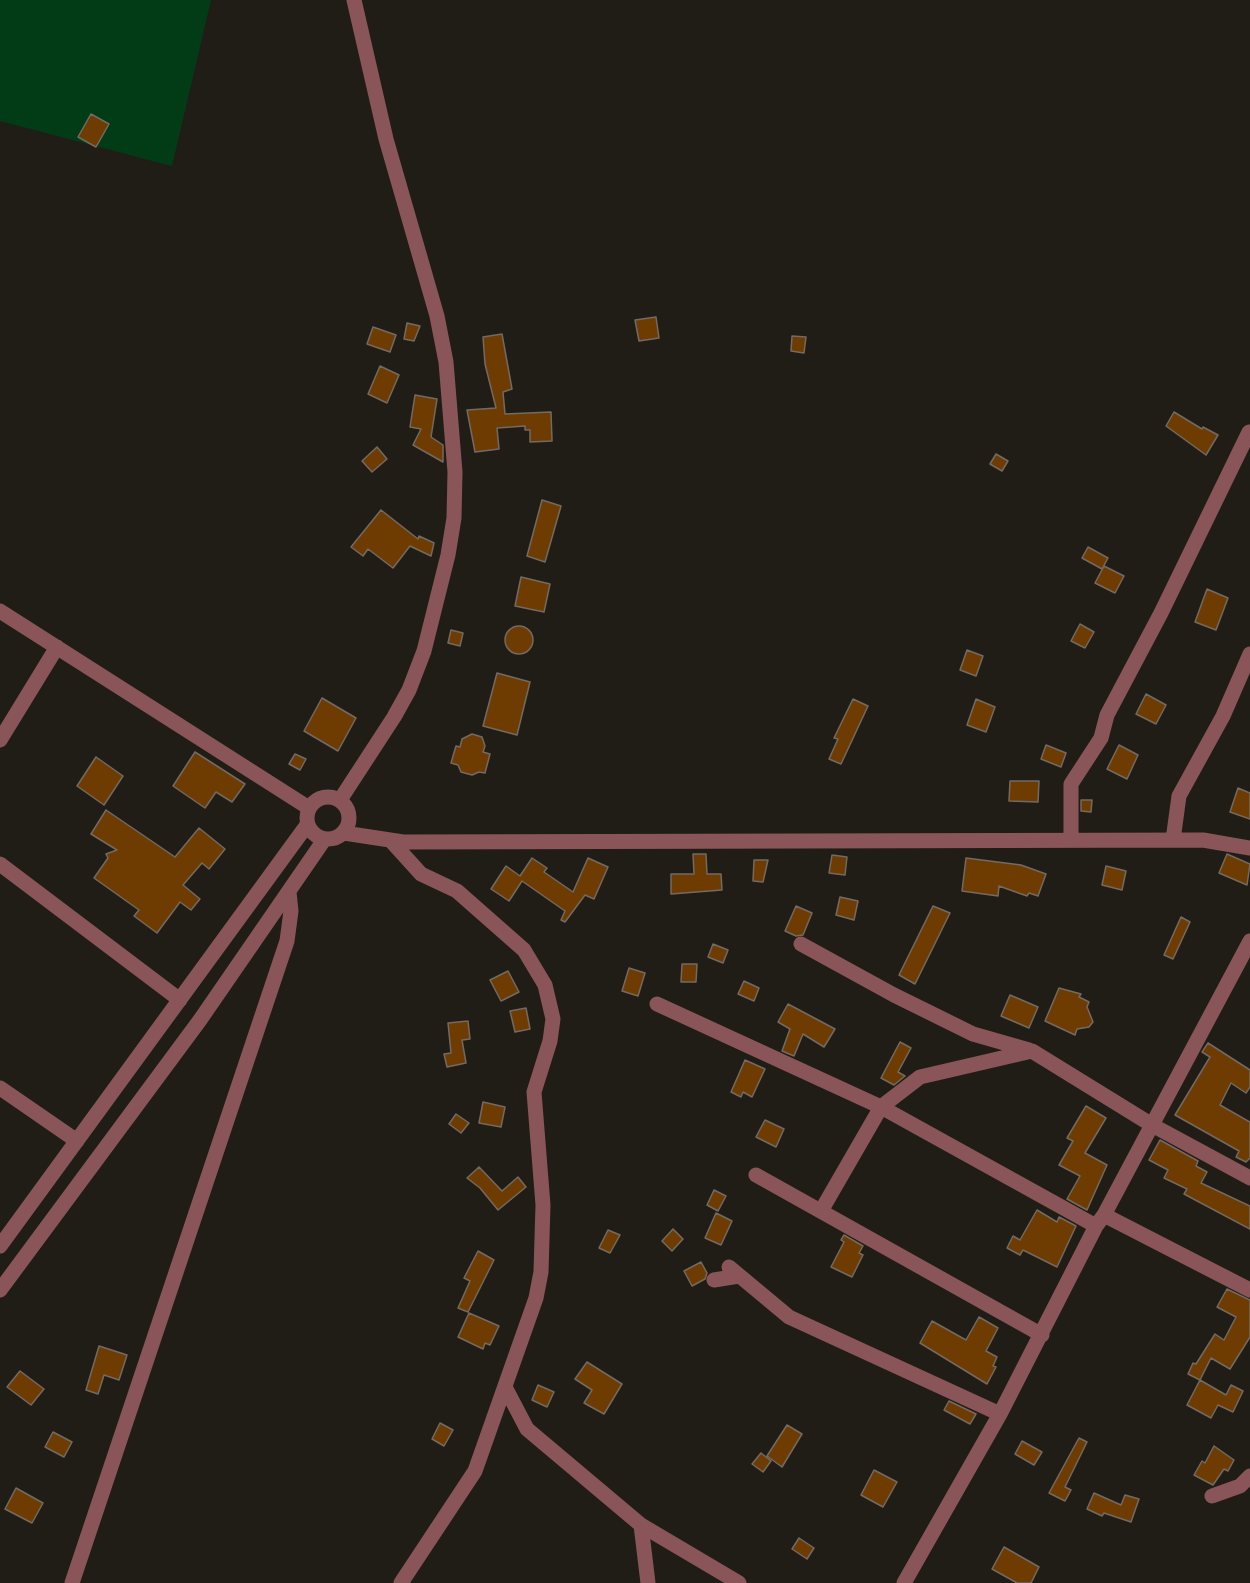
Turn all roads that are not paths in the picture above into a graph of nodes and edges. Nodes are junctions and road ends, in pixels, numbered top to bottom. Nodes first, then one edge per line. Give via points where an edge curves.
1 (354, 0) edge
2 (1249, 432) edge
3 (0, 611) edge
4 (57, 647) junction
5 (1250, 654) edge
6 (0, 740) edge
7 (340, 801) junction
8 (309, 808) junction
9 (307, 825) junction
10 (344, 833) junction
11 (324, 840) junction
12 (1071, 840) junction
13 (1173, 840) junction
14 (392, 842) junction
15 (1250, 848) edge
16 (0, 864) edge
17 (289, 892) junction
18 (1250, 941) edge
19 (801, 944) dead end
20 (180, 1000) junction
21 (657, 1004) dead end
22 (1032, 1051) junction
23 (0, 1088) edge
24 (881, 1107) junction
25 (1152, 1125) junction
26 (76, 1141) junction
27 (756, 1175) dead end
28 (1250, 1178) edge
29 (821, 1211) junction
30 (1100, 1220) junction
31 (0, 1246) edge
32 (714, 1280) dead end
33 (0, 1290) edge
34 (1250, 1290) edge
35 (1042, 1335) junction
36 (505, 1387) junction
37 (1000, 1414) junction
38 (1250, 1476) edge
39 (1212, 1496) dead end
40 (641, 1525) junction
41 (72, 1583) edge
42 (401, 1583) edge
43 (648, 1583) edge
44 (739, 1583) edge
45 (904, 1583) edge

1 - 7 street via 386,139 439,327 446,362 455,472 448,555 424,651 394,717
2 - 12 street via 1107,715 1101,738 1071,784
3 - 4 street
4 - 6 street
4 - 8 street
5 - 13 street via 1223,716 1179,796
7 - 8 street via 323,797
7 - 10 street via 349,812
8 - 9 street
9 - 11 street
9 - 20 street
10 - 11 street
10 - 14 street
11 - 17 street
12 - 13 street
12 - 14 street
13 - 15 street via 1203,840
14 - 36 street via 421,874 458,891 524,950 536,966 551,1001 550,1041 534,1092 543,1205 541,1272
16 - 20 street
17 - 33 street via 200,1020
17 - 41 street via 287,941
18 - 25 street
19 - 22 street via 974,1034
20 - 26 street
21 - 24 street
22 - 24 street via 920,1077
22 - 25 street
23 - 26 street
24 - 29 street
24 - 30 street
25 - 28 street
25 - 30 street
26 - 31 street
27 - 29 street
29 - 35 street
30 - 34 street
30 - 35 street
32 - 37 street via 734,1271 789,1317
35 - 37 street
36 - 40 street via 527,1429
36 - 42 street via 471,1478
37 - 45 street
38 - 39 street via 1240,1486
40 - 43 street
40 - 44 street

